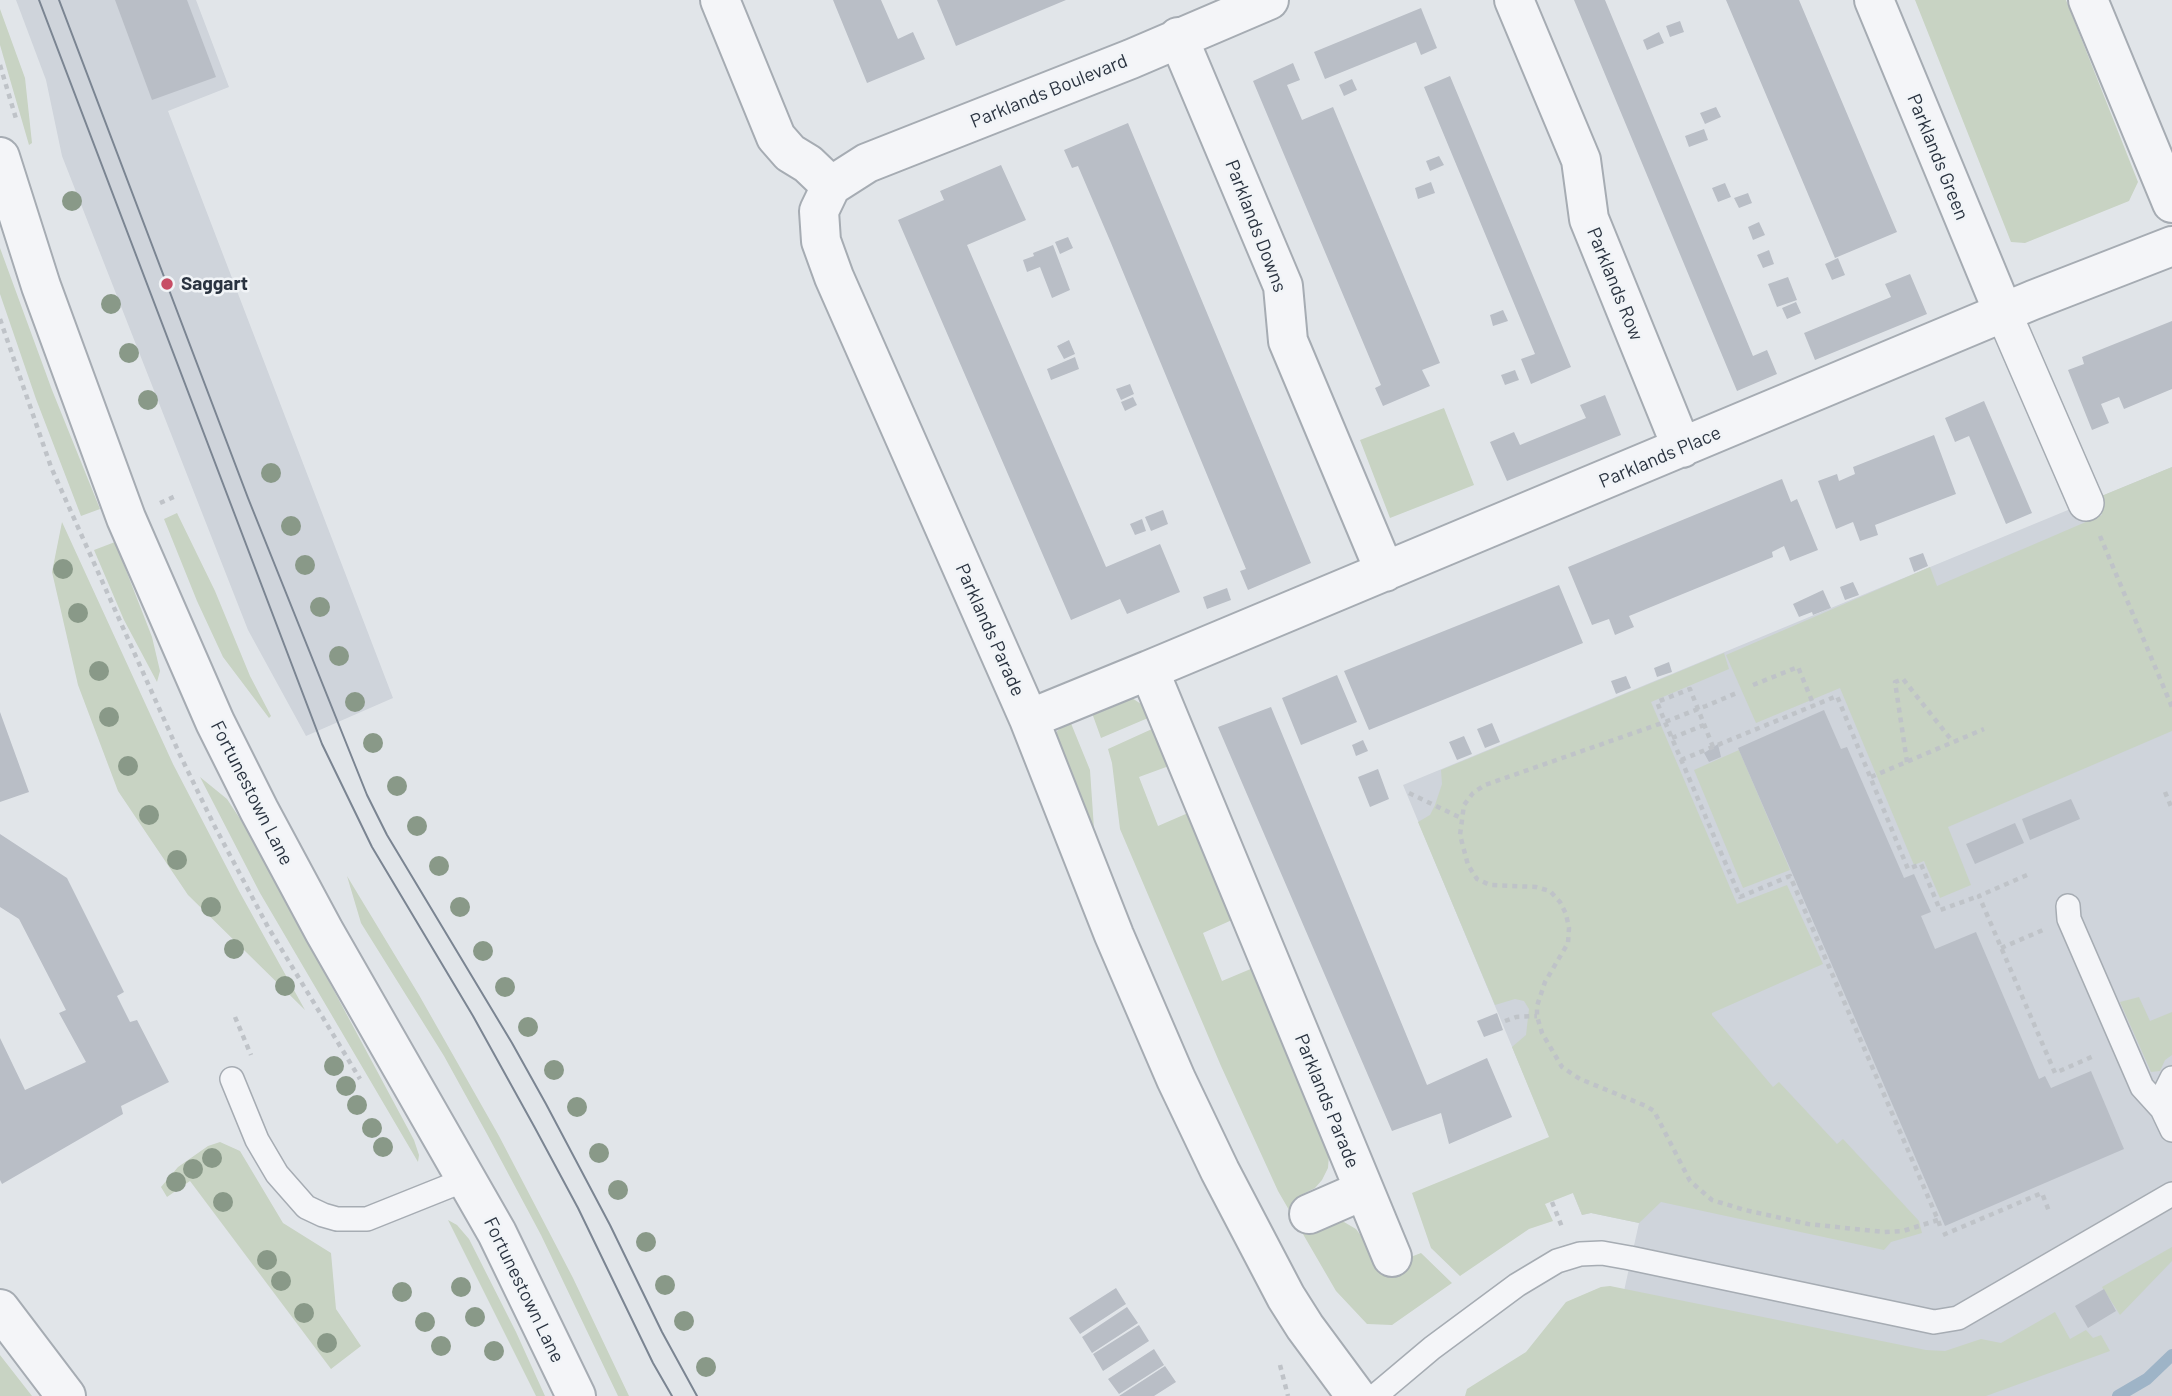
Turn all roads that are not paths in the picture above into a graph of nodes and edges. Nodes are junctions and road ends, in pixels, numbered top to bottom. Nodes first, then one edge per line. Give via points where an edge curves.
1 (720, 0) edge
2 (1269, 0) edge
3 (1514, 0) edge
4 (1874, 0) edge
5 (2088, 0) edge
6 (1178, 37) junction
7 (7, 167) edge
8 (831, 186) junction
9 (2172, 203) edge
10 (2172, 246) edge
11 (2004, 313) junction
12 (1682, 448) junction
13 (2086, 503) road end
14 (1385, 572) junction
15 (1149, 670) junction
16 (1029, 719) junction
17 (2069, 912) road end
18 (2172, 1078) edge
19 (232, 1079) dead end
20 (2162, 1109) junction
21 (2172, 1130) edge
22 (467, 1179) junction
23 (1364, 1189) junction
24 (2172, 1194) edge
25 (1309, 1214) dead end
26 (1392, 1257) dead end
27 (0, 1309) edge
28 (66, 1396) edge
29 (576, 1396) edge
30 (1356, 1396) edge
31 (1376, 1396) edge

1 - 8 street via 776,137
2 - 6 street, Parklands Boulevard
3 - 12 street, Parklands Row via 1581,160 1589,219
4 - 11 street, Parklands Green
5 - 9 street
6 - 8 street, Parklands Boulevard via 867,163
6 - 14 street, Parklands Downs via 1283,286 1289,341
7 - 22 street, Fortunestown Lane via 41,286 126,518 215,722 317,919
8 - 16 street, Parklands Parade via 819,211 821,241 834,277
10 - 11 street, Parklands Place
11 - 12 street, Parklands Place
11 - 13 street
12 - 14 street, Parklands Place
14 - 15 street, Parklands Place
15 - 16 street, Parklands Parade
15 - 23 street, Parklands Parade
16 - 30 street via 1114,934 1220,1171 1286,1297
17 - 20 lane via 2142,1087
18 - 20 lane
19 - 22 lane via 257,1140 277,1174 306,1207 323,1215 367,1219
20 - 21 lane
22 - 29 street, Fortunestown Lane
23 - 25 street, Parklands Parade
23 - 26 street, Parklands Parade
24 - 31 lane via 1958,1318 1934,1322 1630,1258 1580,1254 1557,1261 1517,1285
27 - 28 street

